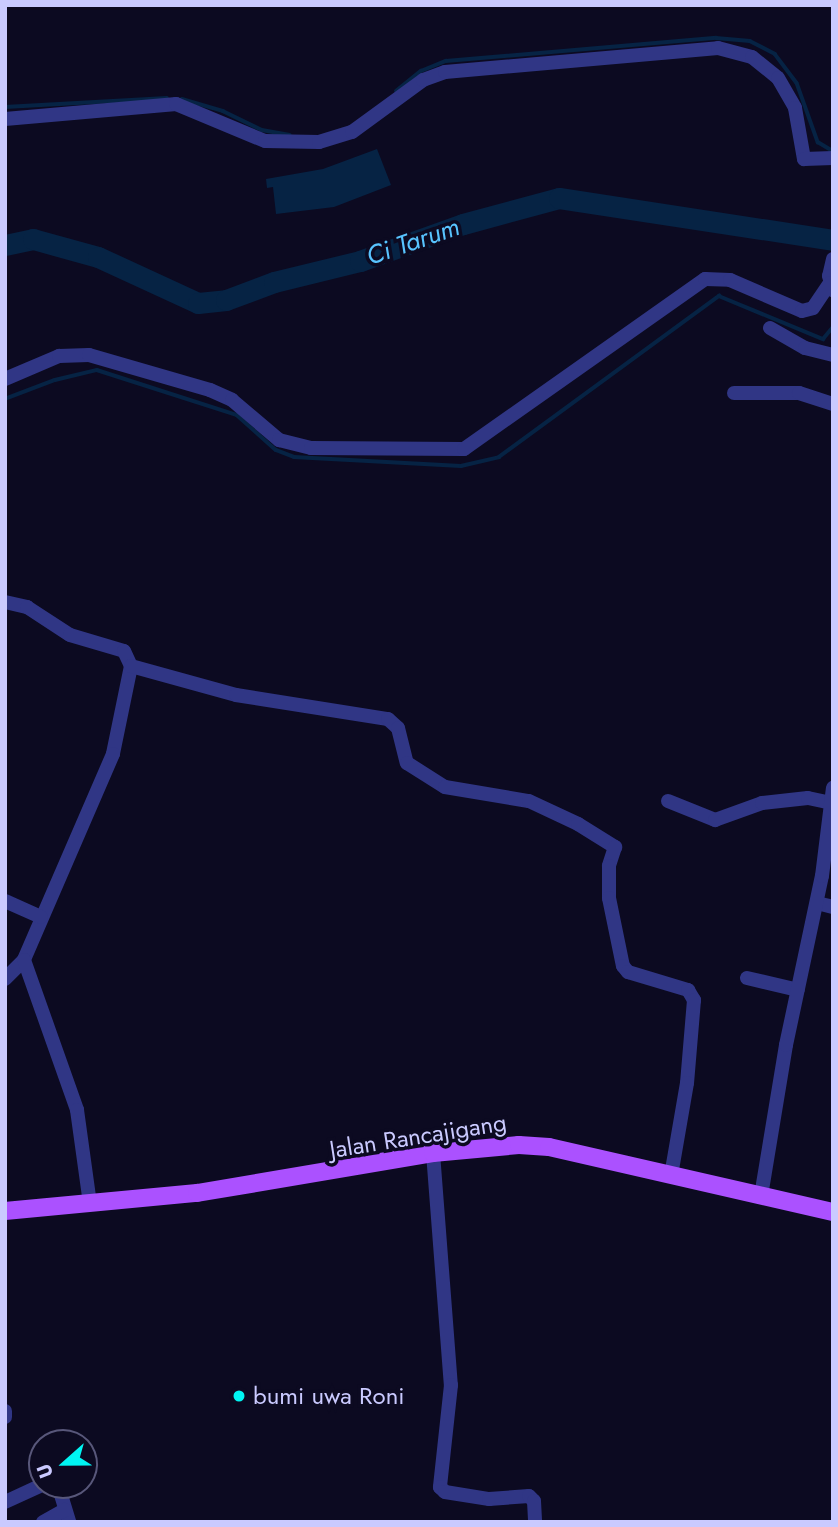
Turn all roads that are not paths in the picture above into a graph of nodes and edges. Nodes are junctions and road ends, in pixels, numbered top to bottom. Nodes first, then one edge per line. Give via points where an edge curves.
1 (5, 119) edge
2 (833, 158) edge
3 (832, 262) edge
4 (831, 287) edge
5 (770, 328) dead end
6 (833, 355) edge
7 (5, 379) edge
8 (734, 393) dead end
9 (833, 404) edge
10 (5, 602) edge
11 (131, 666) junction
12 (832, 795) edge
13 (668, 801) dead end
14 (5, 901) edge
15 (817, 903) junction
16 (833, 906) edge
17 (41, 917) junction
18 (24, 960) junction
19 (747, 978) dead end
20 (5, 979) edge
21 (798, 990) junction
22 (433, 1153) junction
23 (671, 1176) junction
24 (761, 1196) junction
25 (90, 1204) junction
26 (5, 1211) edge
27 (833, 1212) edge
28 (5, 1411) edge
29 (5, 1417) edge
30 (28, 1491) edge
31 (62, 1499) edge
32 (5, 1502) edge
33 (67, 1516) edge
34 (43, 1522) edge
35 (535, 1522) edge

1 - 2 street via 176,104 265,141 319,142 352,132 423,80 445,72 718,48 752,57 778,78 795,108 802,153
3 - 4 street
4 - 7 street via 813,308 802,311 730,280 705,279 464,449 311,448 279,440 232,400 210,390 89,355 59,356
5 - 6 street via 805,348
8 - 9 street via 799,393
10 - 11 street via 27,607 70,635 124,651
11 - 17 street via 118,743
11 - 23 street via 236,695 388,719 398,728 407,763 445,787 529,802 615,847 608,872 609,898 623,965 628,971 688,990 694,1000 687,1083
12 - 13 street via 762,803 715,820
12 - 15 street
14 - 17 street
15 - 16 street
15 - 21 street
17 - 18 street
18 - 20 street
18 - 25 street via 77,1110
19 - 21 street
21 - 24 street
22 - 23 main road, Jalan Rancajigang via 536,1145
22 - 25 main road, Jalan Rancajigang via 288,1181
22 - 35 street via 451,1385 440,1486 445,1492 489,1499 529,1496 534,1501
23 - 24 main road, Jalan Rancajigang
24 - 27 main road, Jalan Rancajigang
25 - 26 main road, Jalan Rancajigang
28 - 29 street
30 - 32 street
31 - 33 street
33 - 34 street

